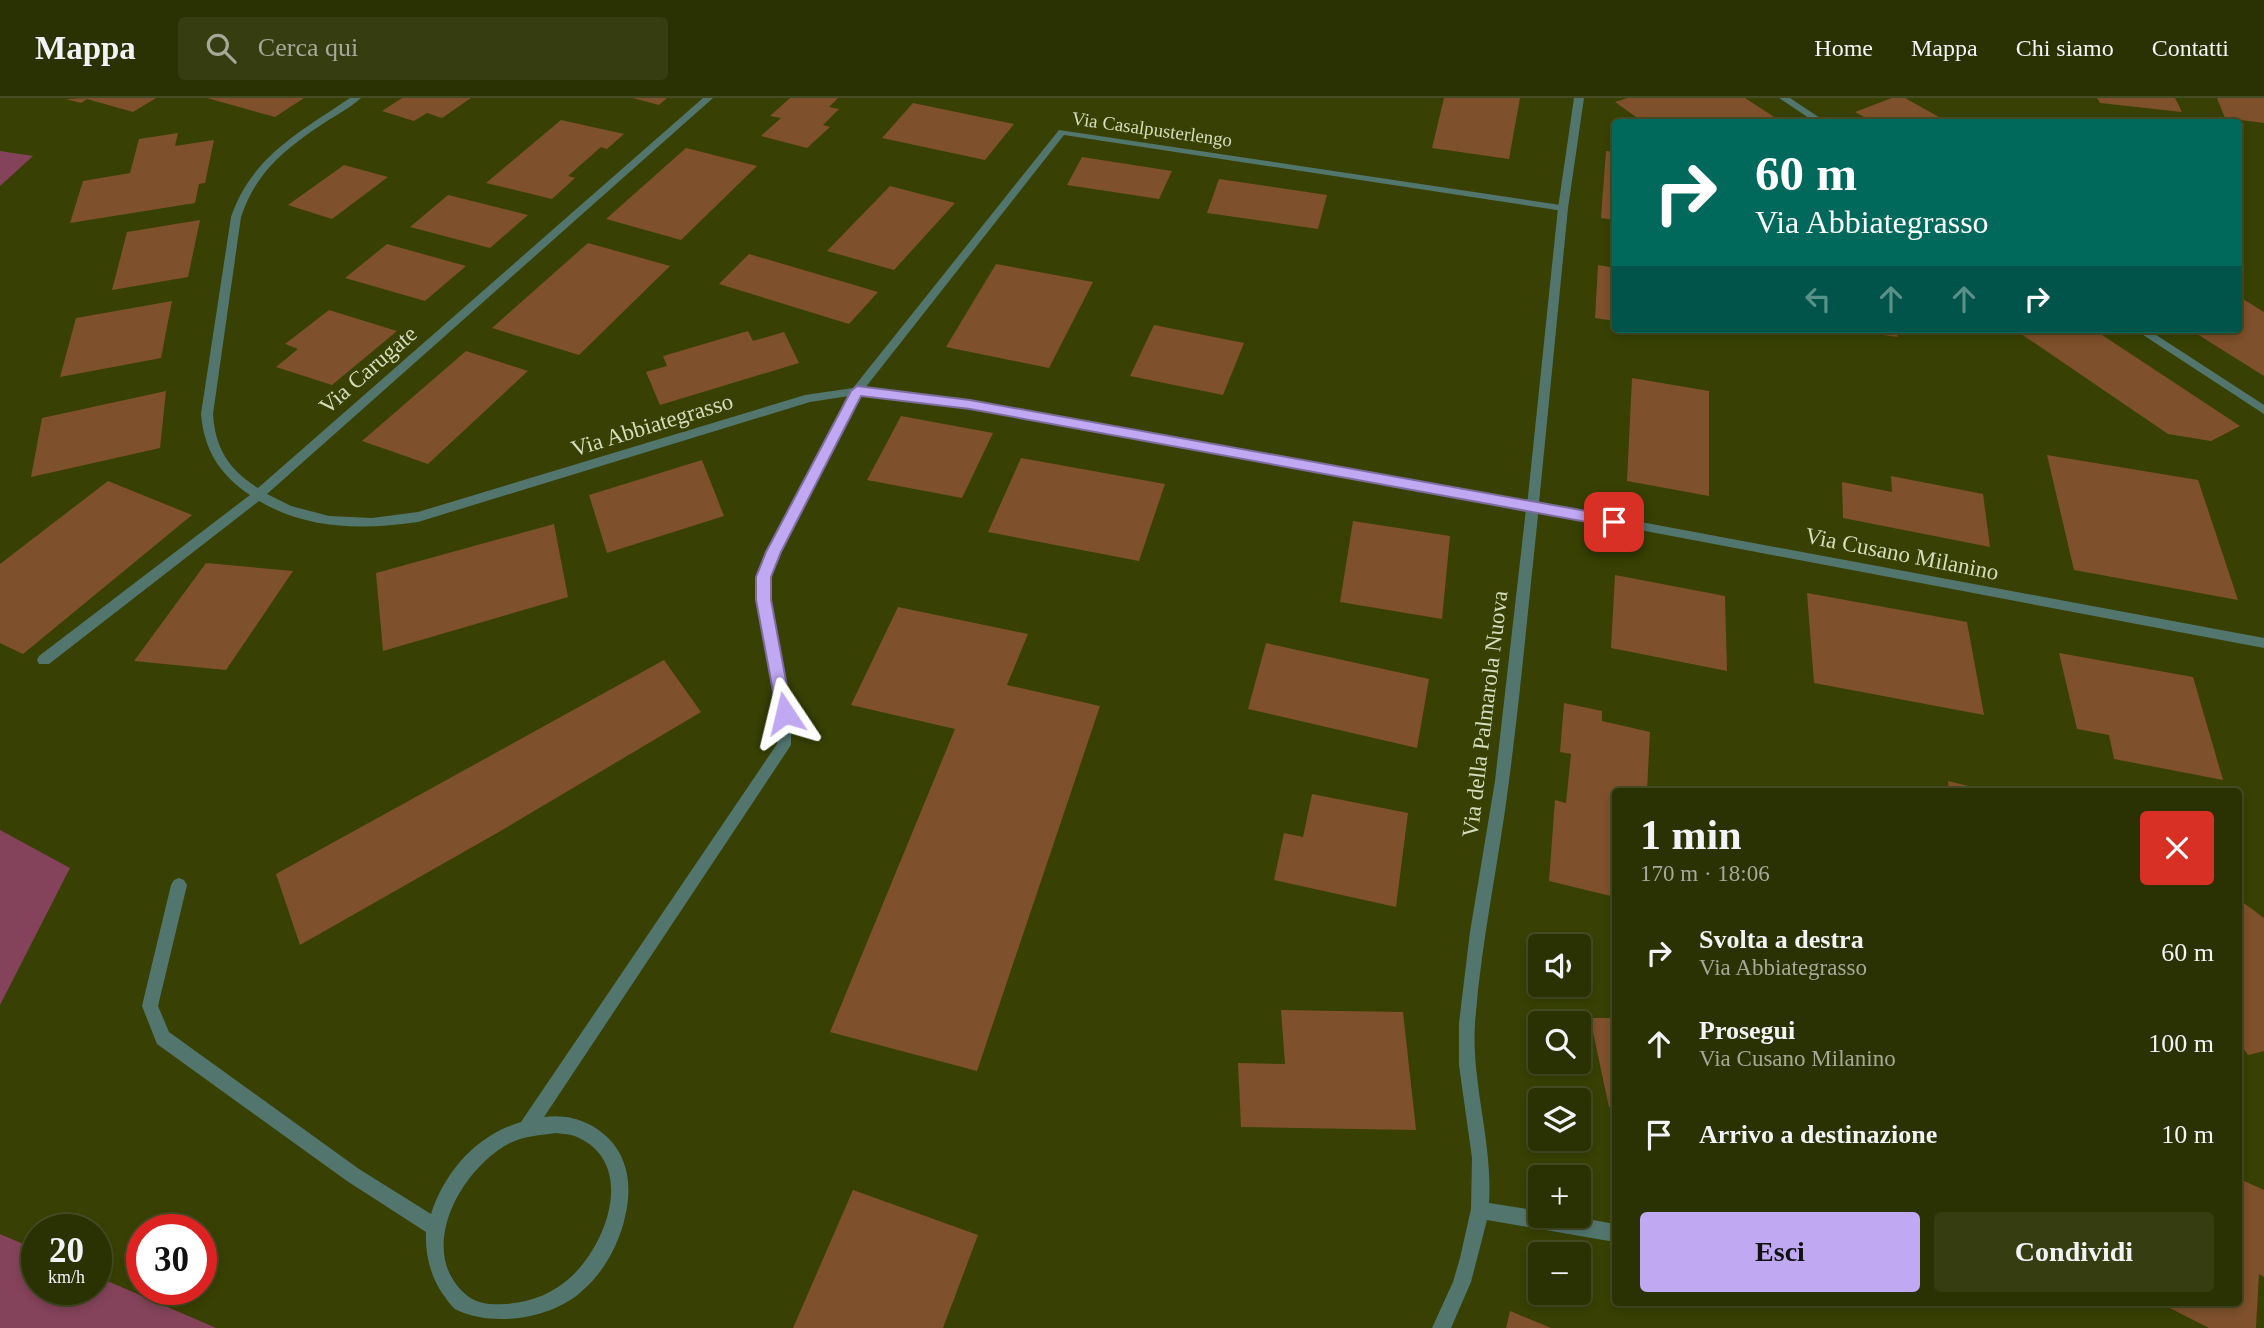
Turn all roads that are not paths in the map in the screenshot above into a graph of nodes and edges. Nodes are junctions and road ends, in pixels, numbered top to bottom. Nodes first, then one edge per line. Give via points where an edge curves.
1 (356, 98) edge
2 (708, 98) edge
3 (1579, 98) edge
4 (1784, 98) edge
5 (1816, 119) edge
6 (1563, 208) junction
7 (2145, 333) edge
8 (857, 391) junction
9 (2264, 410) edge
10 (258, 495) junction
11 (1532, 506) junction
12 (2264, 643) edge
13 (44, 660) dead end
14 (179, 885) dead end
15 (527, 1128) junction
16 (1480, 1210) junction
17 (435, 1227) junction
18 (1612, 1232) edge
19 (1441, 1328) edge

1 - 10 street, Via Abbiategrasso via 271,160 248,184 239,205 207,414 208,434 219,462
2 - 10 street, Via Carugate
3 - 6 street, Via della Palmarola Nuova
4 - 5 street
6 - 8 street, Via Casalpusterlengo via 1062,132
6 - 11 street, Via della Palmarola Nuova
7 - 9 street
8 - 10 street, Via Abbiategrasso via 809,398 447,510 391,522 317,520
8 - 11 street, Via Abbiategrasso via 970,404
8 - 15 street via 764,577 764,600 785,713 784,745
10 - 13 street, Via Carugate
11 - 12 street, Via Cusano Milanino
11 - 16 street, Via della Palmarola Nuova via 1502,780 1468,1019 1467,1065 1481,1157
14 - 17 street via 150,1006 163,1038 354,1175
15 - 17 street via 502,1138 459,1175
15 - 17 street via 556,1124 582,1130 603,1144 617,1166 622,1193 616,1224 602,1255 580,1282 551,1302 519,1313 488,1314 463,1304 444,1284 435,1257
16 - 18 street
16 - 19 street, Via della Palmarola Nuova via 1471,1253

